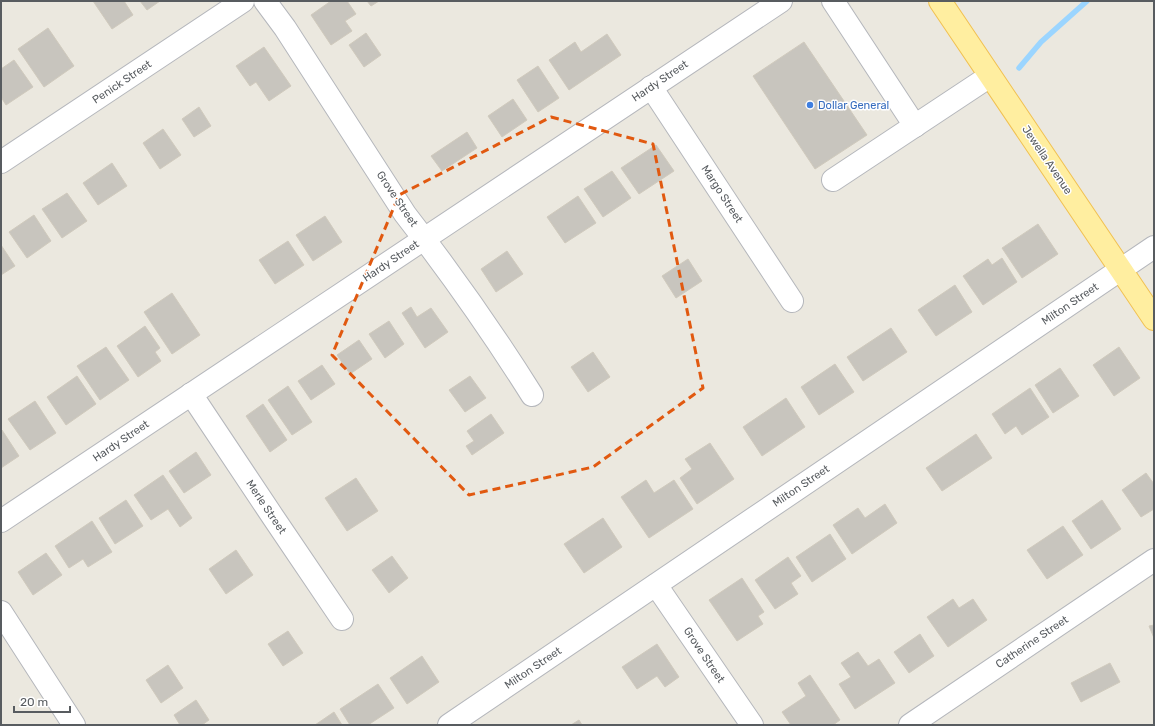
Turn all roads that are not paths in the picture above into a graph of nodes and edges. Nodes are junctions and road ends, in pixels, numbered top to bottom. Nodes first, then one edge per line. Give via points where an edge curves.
1 (243, 1) edge
2 (265, 1) edge
3 (781, 1) edge
4 (833, 1) edge
5 (940, 1) edge
6 (990, 76) junction
7 (652, 87) junction
8 (914, 126) junction
9 (1, 162) edge
10 (834, 180) dead end
11 (424, 238) junction
12 (1154, 247) edge
13 (1121, 270) junction
14 (792, 300) dead end
15 (1154, 319) edge
16 (191, 394) junction
17 (532, 395) dead end
18 (1, 521) edge
19 (1154, 560) edge
20 (656, 585) junction
21 (1, 612) edge
22 (342, 619) dead end
23 (74, 725) edge
24 (449, 725) edge
25 (752, 725) edge
26 (910, 725) edge

1 - 9 street, Penick Street
2 - 11 street, Grove Street via 405,214
3 - 7 street, Hardy Street
4 - 8 street
5 - 6 main road, Jewella Avenue
6 - 8 street
6 - 13 main road, Jewella Avenue
7 - 11 street, Hardy Street
7 - 14 street, Margo Street
8 - 10 street
11 - 16 street, Hardy Street
11 - 17 street, Grove Street via 507,354
12 - 13 street, Milton Street
13 - 15 main road, Jewella Avenue
13 - 20 street, Milton Street
16 - 18 street, Hardy Street
16 - 22 street, Merle Street
19 - 26 street, Catherine Street
20 - 24 street, Milton Street
20 - 25 street, Grove Street
21 - 23 street

